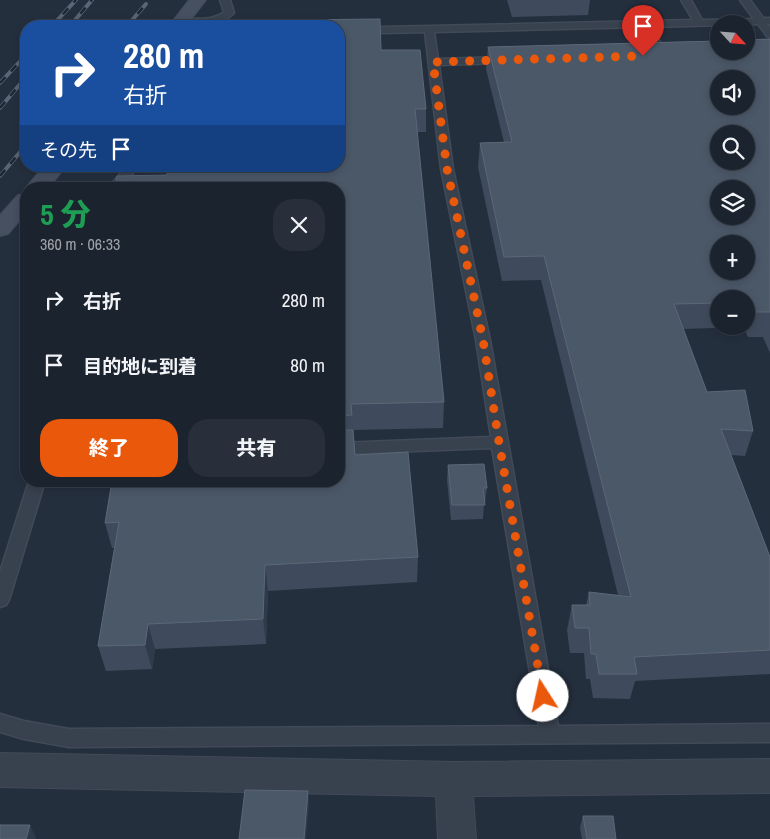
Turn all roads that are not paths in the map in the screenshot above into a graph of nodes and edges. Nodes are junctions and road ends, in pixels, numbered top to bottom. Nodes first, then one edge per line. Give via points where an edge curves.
1 (198, 0) edge
2 (225, 0) edge
3 (686, 0) edge
4 (745, 0) edge
5 (182, 20) edge
6 (221, 20) edge
7 (766, 21) edge
8 (699, 23) junction
9 (646, 24) junction
10 (429, 29) junction
11 (345, 31) edge
12 (770, 34) edge
13 (642, 56) edge
14 (513, 60) edge
15 (433, 62) junction
16 (51, 172) edge
17 (128, 172) edge
18 (42, 182) edge
19 (119, 182) edge
20 (20, 207) edge
21 (0, 230) edge
22 (499, 442) junction
23 (345, 449) edge
24 (35, 487) edge
25 (0, 600) edge
26 (0, 723) edge
27 (770, 733) edge
28 (550, 735) junction
29 (0, 770) edge
30 (770, 776) edge
31 (454, 779) junction
32 (457, 839) edge

1 - 5 main road
2 - 6 lane via 229,13
3 - 8 lane
4 - 7 lane
7 - 8 lane
7 - 12 lane
8 - 9 lane
9 - 10 lane
9 - 13 lane via 662,55
10 - 11 lane
10 - 15 lane
14 - 15 lane
15 - 22 lane via 447,169 483,340
16 - 18 main road
17 - 19 lane
20 - 21 main road
22 - 23 lane
22 - 28 lane
24 - 25 lane
26 - 28 lane via 69,738
27 - 28 lane
29 - 31 street
30 - 31 street
31 - 32 street

